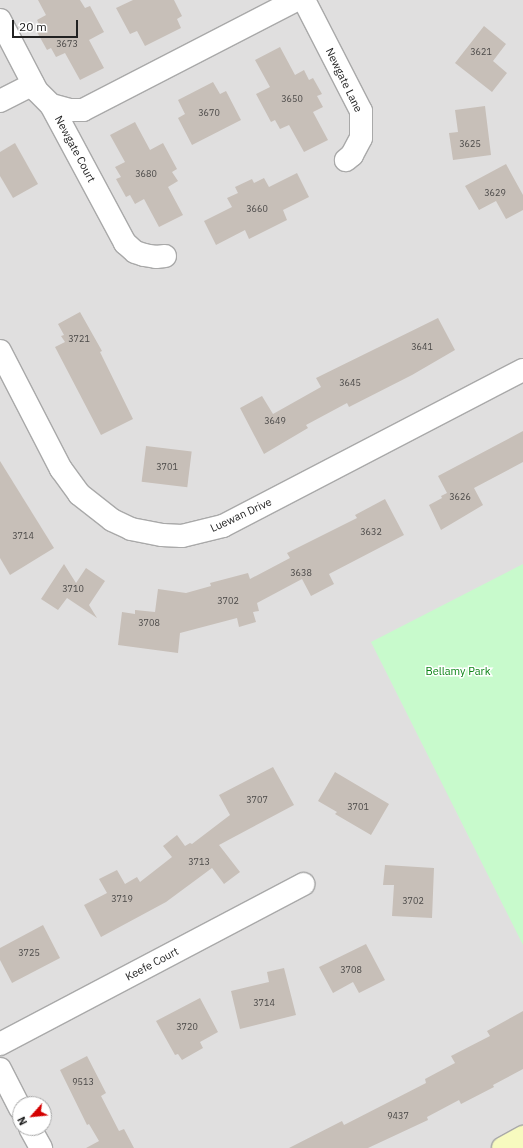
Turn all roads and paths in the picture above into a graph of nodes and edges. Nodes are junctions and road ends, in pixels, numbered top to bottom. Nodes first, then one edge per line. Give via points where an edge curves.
1 (296, 0) edge
2 (304, 0) edge
3 (0, 20) edge
4 (33, 84) junction
5 (0, 101) edge
6 (51, 105) junction
7 (346, 160) dead end
8 (165, 256) dead end
9 (0, 351) edge
10 (523, 370) edge
11 (303, 884) dead end
12 (0, 1044) edge
13 (0, 1069) edge
14 (14, 1096) edge
15 (34, 1136) edge
16 (523, 1137) edge
17 (41, 1148) edge
18 (503, 1148) edge

1 - 6 street via 83,110 70,110
2 - 7 street, Newgate Lane via 361,112 361,138 352,155
3 - 4 street, Newgate Court
4 - 5 street
4 - 6 street, Newgate Court via 42,98
6 - 8 street, Newgate Court via 125,243 135,252 144,255
9 - 10 street, Luewan Drive via 61,469 79,494 112,520 131,529 162,535 194,534 223,526
11 - 12 street, Keefe Court
13 - 14 street
15 - 17 street
16 - 18 street

